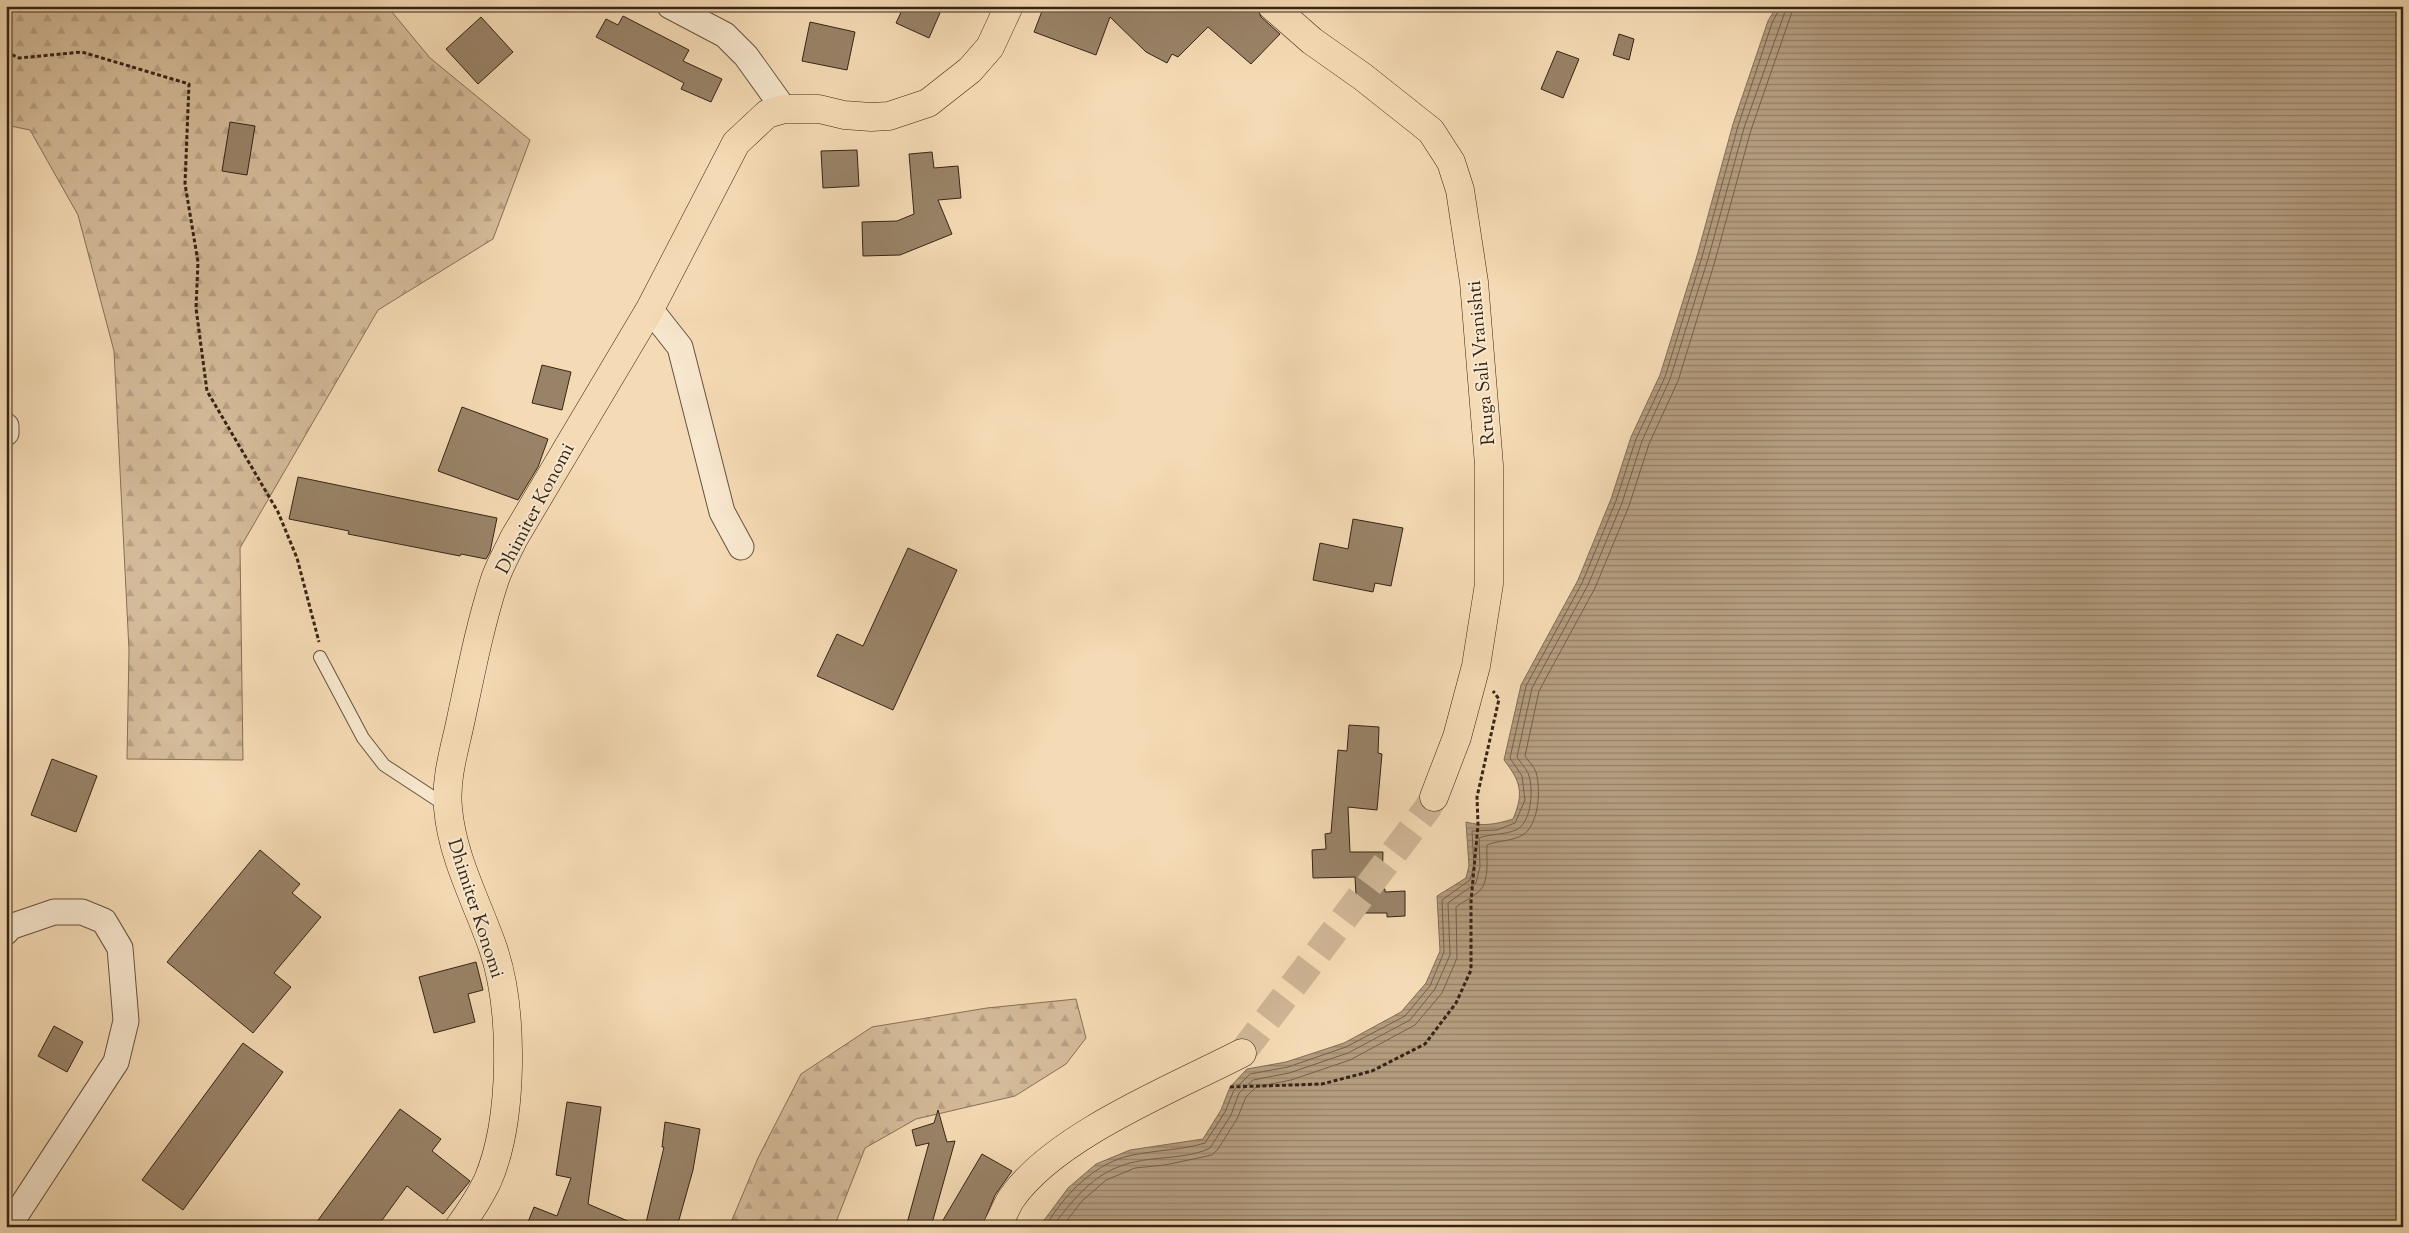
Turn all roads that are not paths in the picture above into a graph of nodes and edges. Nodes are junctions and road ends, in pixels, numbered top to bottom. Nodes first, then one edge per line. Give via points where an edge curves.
1 (670, 6) edge
2 (1008, 6) edge
3 (1285, 11) edge
4 (784, 109) junction
5 (650, 309) junction
6 (6, 426) edge
7 (6, 433) edge
8 (741, 547) dead end
9 (320, 656) dead end
10 (1434, 797) tunnel mouth
11 (448, 808) junction
12 (6, 932) edge
13 (1242, 1053) tunnel mouth
14 (8, 1227) edge
15 (459, 1227) edge
16 (998, 1227) edge

1 - 4 street via 725,35 746,56
2 - 4 main road, Dhimiter Konomi via 990,47 970,70 928,103 889,116 870,117 819,109
3 - 10 main road, Rruga Sali Vranishti via 1431,131 1451,162 1460,190 1474,282 1489,465 1489,584 1476,666 1457,737
4 - 5 main road, Dhimiter Konomi via 767,114 736,143
5 - 8 street via 680,347 722,512
5 - 11 main road, Dhimiter Konomi via 514,538 496,578 483,621 448,778
6 - 7 street
9 - 11 lane via 363,738 384,765
11 - 15 main road, Dhimiter Konomi via 452,836 494,949 504,986 509,1054 494,1160 488,1180
12 - 14 street via 10,927 54,912 82,912 104,921 120,948 126,1021 116,1062
13 - 16 main road via 1109,1120 1046,1162 1011,1199

